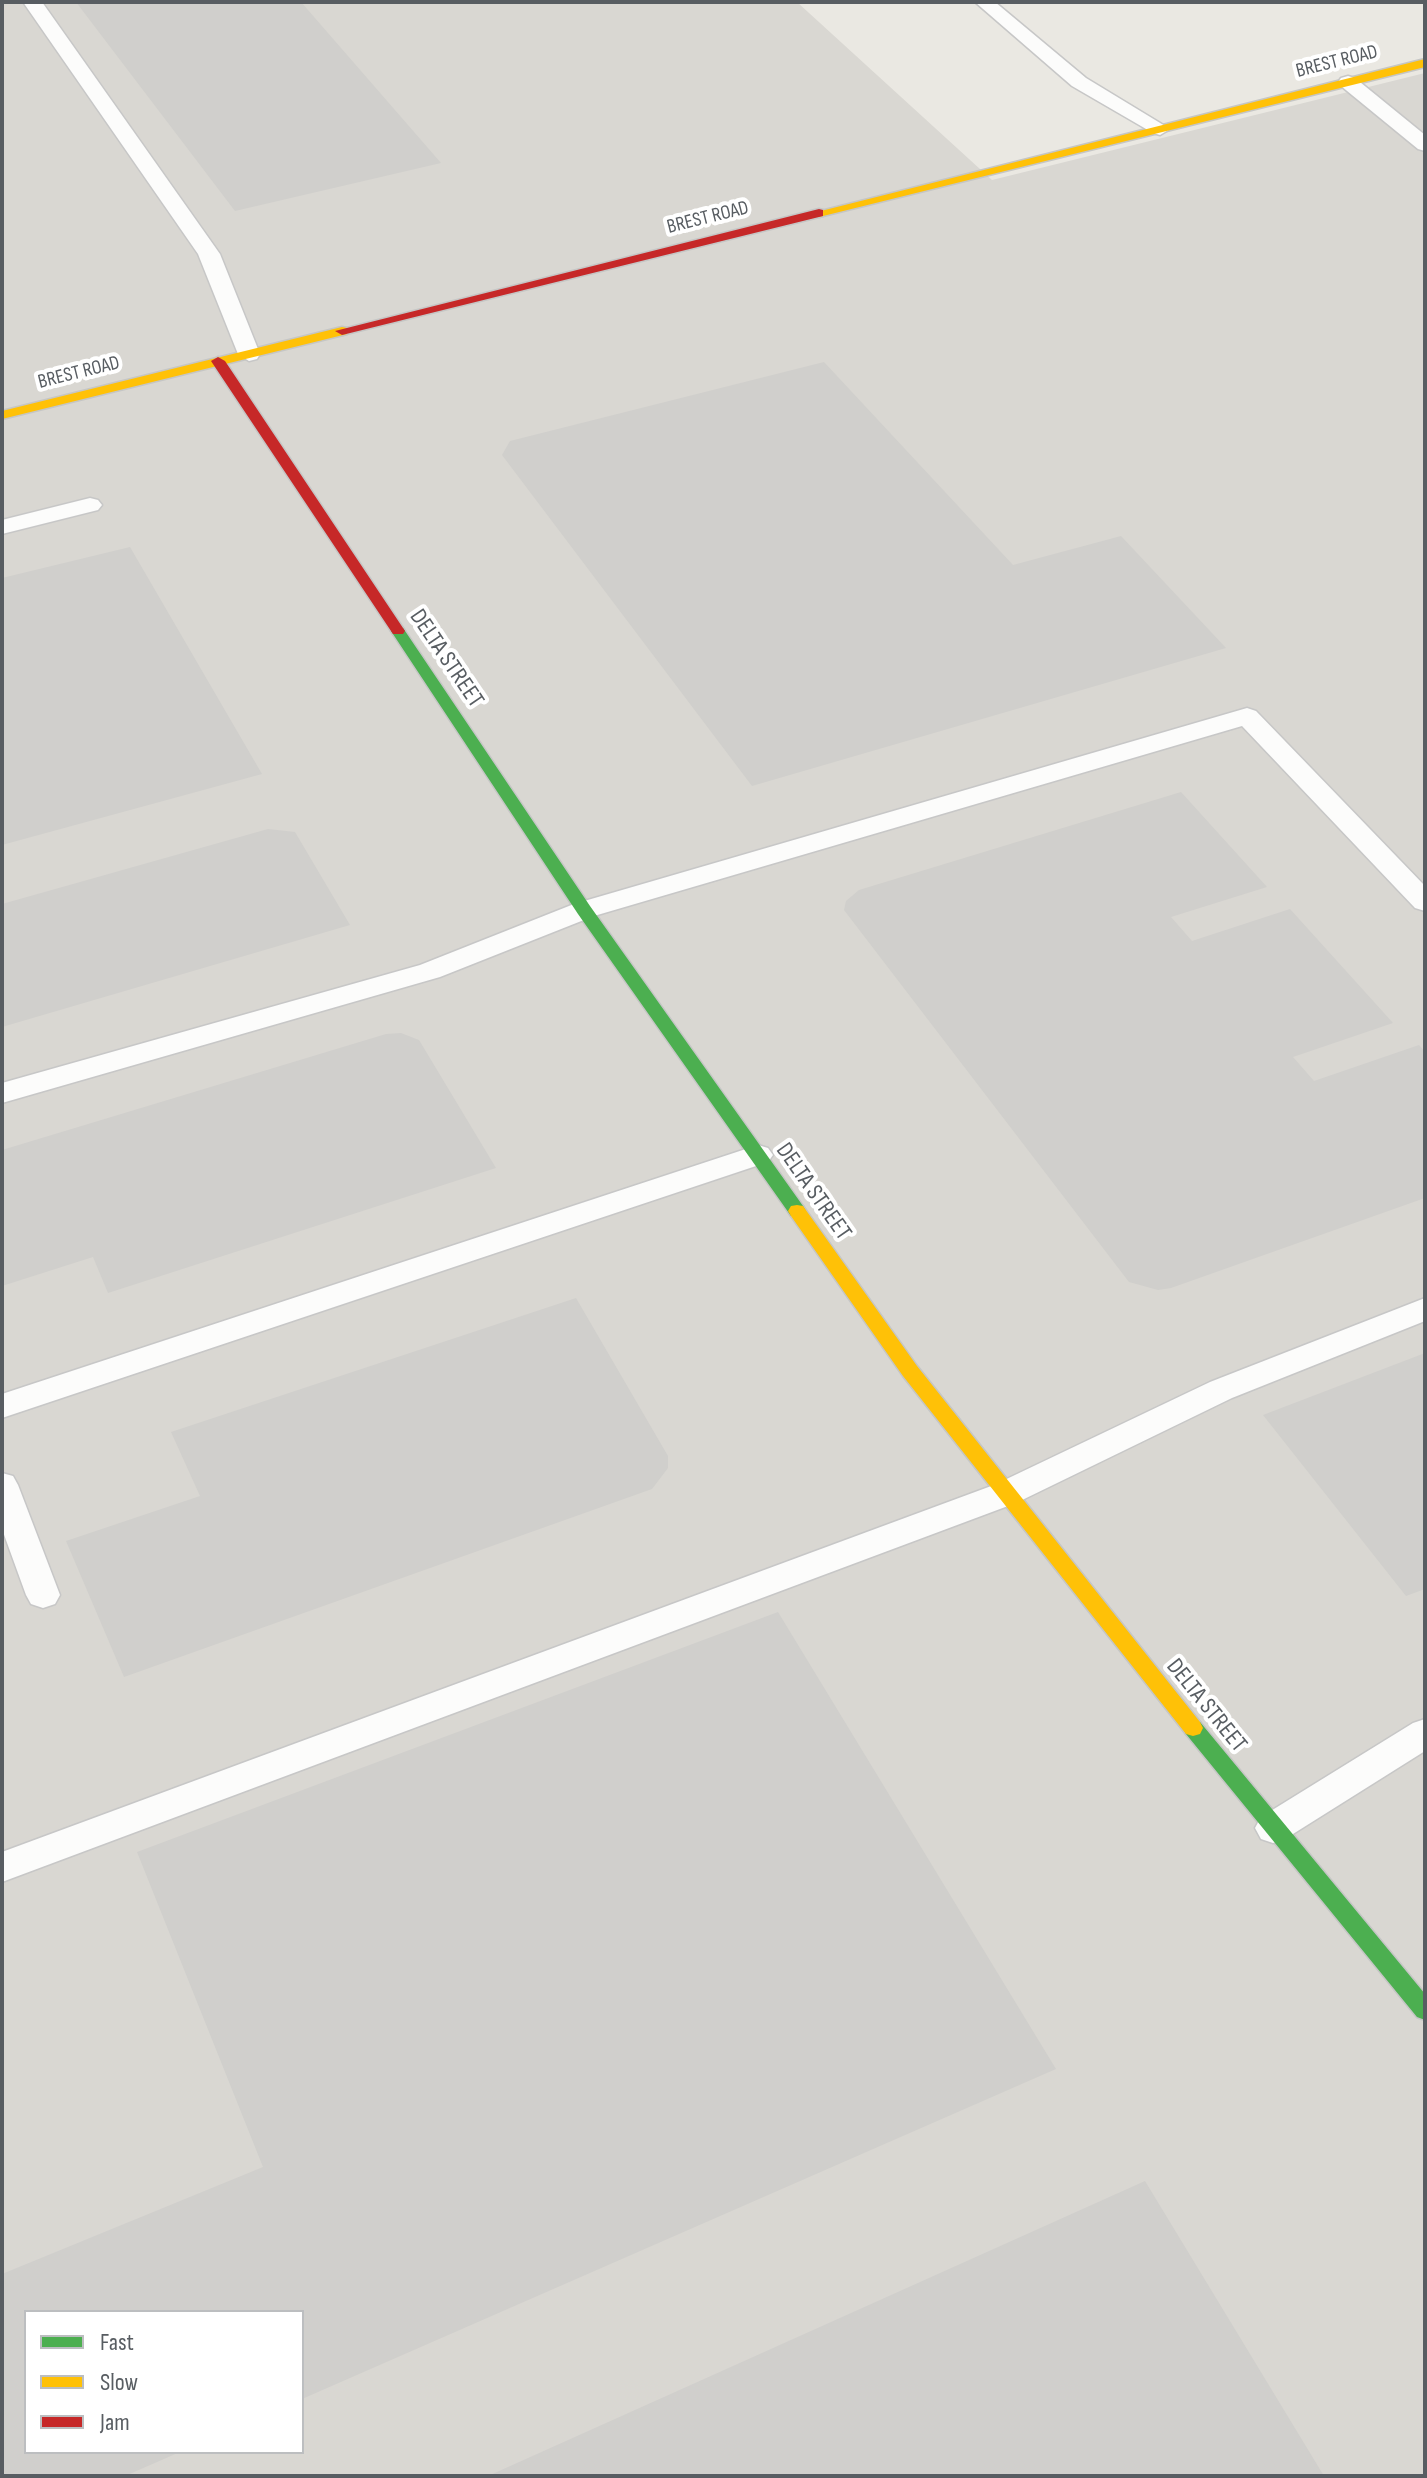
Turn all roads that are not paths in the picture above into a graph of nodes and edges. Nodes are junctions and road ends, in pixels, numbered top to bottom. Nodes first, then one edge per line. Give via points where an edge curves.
1 (32, 2) edge
2 (984, 2) edge
3 (1425, 63) edge
4 (1348, 82) junction
5 (1160, 129) junction
6 (1425, 145) edge
7 (249, 354) junction
8 (218, 361) junction
9 (2, 415) edge
10 (90, 505) dead end
11 (2, 527) edge
12 (1425, 902) edge
13 (584, 910) junction
14 (2, 1093) edge
15 (758, 1155) junction
16 (1425, 1309) edge
17 (2, 1406) edge
18 (2, 1485) edge
19 (1005, 1494) junction
20 (43, 1595) dead end
21 (1425, 1733) edge
22 (1273, 1828) junction
23 (2, 1867) edge
24 (1425, 2010) edge

1 - 7 lane via 209,254
2 - 5 lane via 1079,82
3 - 4 street, BREST ROAD
4 - 5 street, BREST ROAD
4 - 6 lane
5 - 7 street, BREST ROAD
7 - 8 street, BREST ROAD
8 - 9 street, BREST ROAD
8 - 13 street, DELTA STREET
10 - 11 lane
12 - 13 lane via 1247,716
13 - 14 lane via 430,971
13 - 15 street, DELTA STREET
15 - 17 lane
15 - 19 street, DELTA STREET via 910,1371
16 - 19 lane via 1221,1390
18 - 20 lane
19 - 22 street, DELTA STREET
19 - 23 lane
21 - 22 lane
22 - 24 street, DELTA STREET

